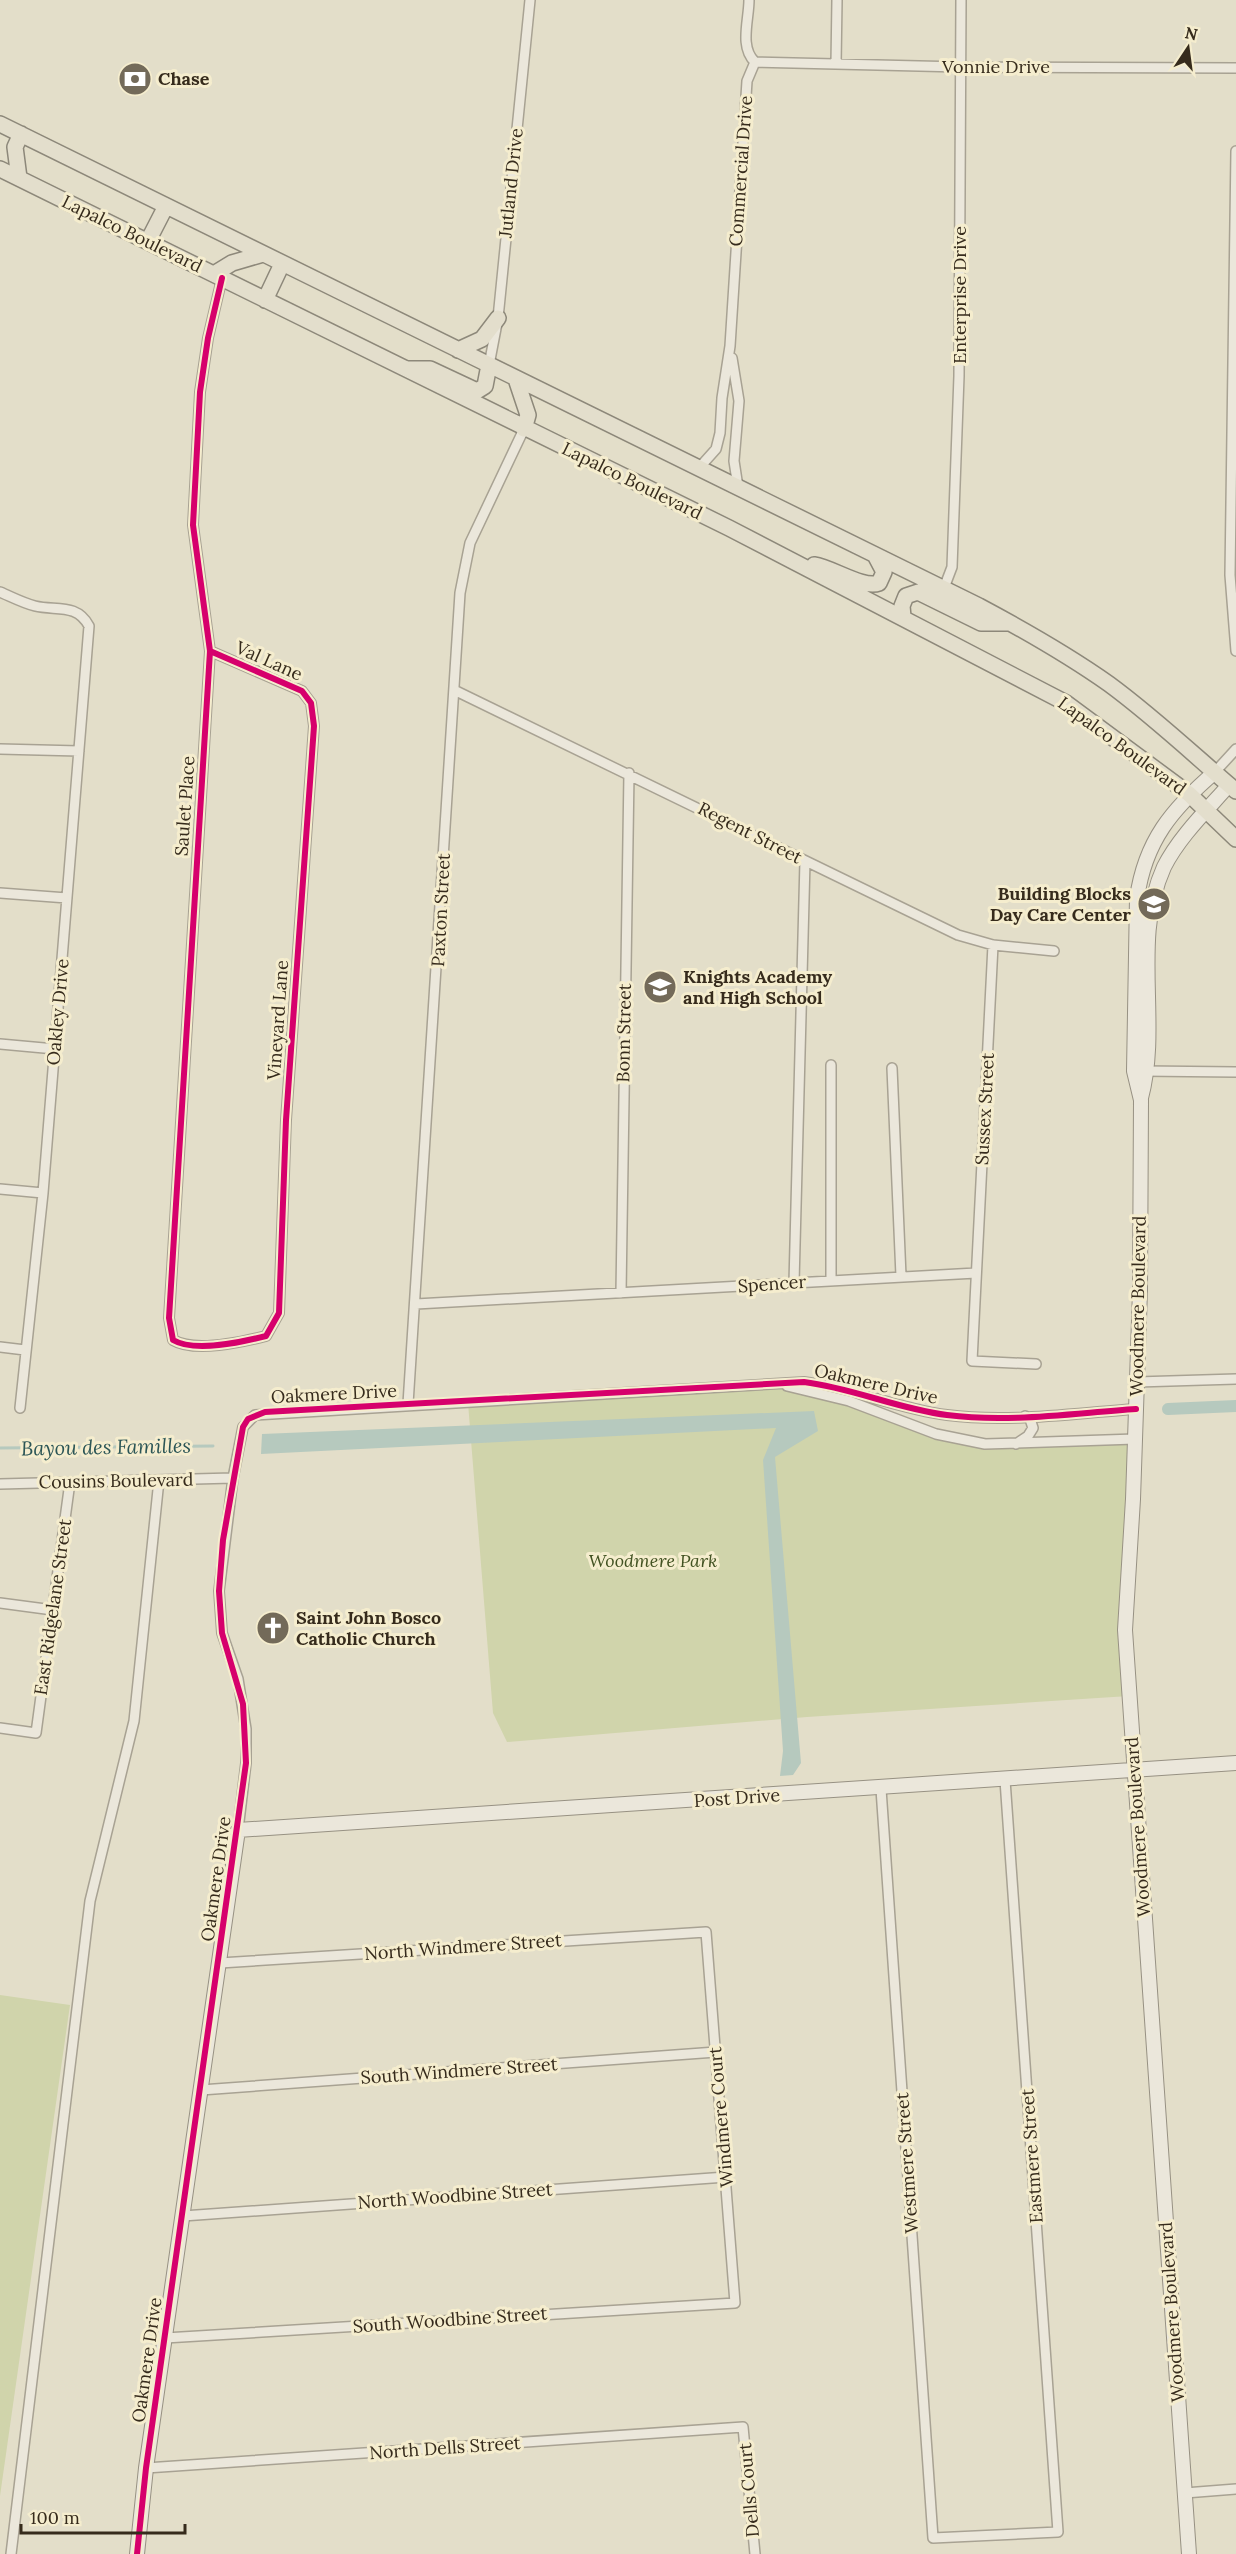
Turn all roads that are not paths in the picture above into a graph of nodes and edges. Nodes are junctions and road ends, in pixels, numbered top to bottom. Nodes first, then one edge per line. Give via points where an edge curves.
1 (530, 0) edge
2 (749, 0) edge
3 (837, 0) edge
4 (961, 0) edge
5 (755, 62) junction
6 (836, 64) junction
7 (961, 67) junction
8 (1236, 68) edge
9 (0, 124) edge
10 (21, 134) junction
11 (1236, 151) edge
12 (0, 169) edge
13 (19, 178) junction
14 (166, 206) junction
15 (148, 241) junction
16 (263, 254) junction
17 (282, 264) junction
18 (218, 276) junction
19 (265, 300) junction
20 (498, 318) junction
21 (730, 346) junction
22 (458, 350) junction
23 (489, 365) junction
24 (405, 369) junction
25 (516, 379) junction
26 (524, 429) junction
27 (699, 468) junction
28 (738, 487) junction
29 (875, 555) junction
30 (794, 561) junction
31 (944, 588) junction
32 (0, 592) edge
33 (903, 616) junction
34 (1236, 617) edge
35 (1010, 623) junction
36 (210, 651) junction
37 (1236, 651) edge
38 (454, 690) junction
39 (311, 703) joint
40 (0, 749) edge
41 (1236, 749) edge
42 (79, 751) junction
43 (1215, 772) junction
44 (629, 773) junction
45 (1234, 784) edge
46 (1189, 794) junction
47 (1207, 810) junction
48 (1236, 839) edge
49 (805, 861) junction
50 (0, 893) edge
51 (67, 898) junction
52 (993, 945) junction
53 (1054, 951) dead end
54 (0, 1044) edge
55 (55, 1049) junction
56 (831, 1065) dead end
57 (892, 1068) dead end
58 (1141, 1071) junction
59 (1236, 1072) edge
60 (0, 1189) edge
61 (43, 1193) junction
62 (976, 1273) junction
63 (901, 1276) junction
64 (831, 1281) junction
65 (794, 1283) junction
66 (621, 1293) junction
67 (416, 1304) junction
68 (266, 1336) joint
69 (0, 1347) edge
70 (25, 1350) junction
71 (1036, 1364) dead end
72 (1236, 1379) edge
73 (1137, 1382) junction
74 (776, 1384) junction
75 (408, 1404) junction
76 (20, 1408) dead end
77 (1136, 1409) junction
78 (1025, 1416) junction
79 (1135, 1439) junction
80 (1017, 1444) junction
81 (233, 1478) junction
82 (159, 1480) junction
83 (70, 1482) junction
84 (0, 1484) edge
85 (0, 1603) edge
86 (53, 1610) junction
87 (0, 1728) edge
88 (1236, 1763) edge
89 (1134, 1771) junction
90 (1005, 1780) junction
91 (881, 1789) junction
92 (238, 1830) junction
93 (706, 1932) joint
94 (220, 1963) junction
95 (716, 2052) junction
96 (201, 2090) junction
97 (726, 2177) junction
98 (183, 2216) junction
99 (735, 2303) joint
100 (165, 2338) junction
101 (743, 2427) joint
102 (146, 2469) junction
103 (1236, 2489) edge
104 (1185, 2493) junction
105 (933, 2538) joint
106 (11, 2554) edge
107 (137, 2554) edge
108 (755, 2554) edge
109 (1189, 2554) edge

1 - 20 street, Jutland Drive
2 - 5 street via 746,47
3 - 6 street
4 - 7 street, Enterprise Drive
5 - 6 street, Vonnie Drive
5 - 21 street, Commercial Drive via 747,81
6 - 7 street, Vonnie Drive
7 - 8 street, Vonnie Drive
7 - 31 street, Enterprise Drive via 959,376 952,567
9 - 10 main road, Lapalco Boulevard
10 - 13 main road via 15,147
10 - 14 main road, Lapalco Boulevard
11 - 34 street via 1230,575
12 - 13 main road, Lapalco Boulevard
13 - 15 main road, Lapalco Boulevard
14 - 15 main road
14 - 16 main road, Lapalco Boulevard
15 - 18 main road, Lapalco Boulevard
16 - 17 main road, Lapalco Boulevard
16 - 18 main road via 232,262
17 - 19 main road
17 - 22 main road, Lapalco Boulevard
18 - 19 main road, Lapalco Boulevard
18 - 36 street, Saulet Place via 200,392 193,525
19 - 24 main road, Lapalco Boulevard
20 - 22 main road via 482,339
20 - 23 street, Jutland Drive
21 - 27 street, Commercial Drive via 716,449
21 - 28 street, Commercial Drive via 739,401 734,461
22 - 23 main road, Lapalco Boulevard
23 - 24 main road via 485,386 477,391 430,369
23 - 25 main road, Lapalco Boulevard
24 - 26 main road, Lapalco Boulevard
25 - 26 main road via 528,415
25 - 27 main road, Lapalco Boulevard
26 - 30 main road, Lapalco Boulevard
26 - 38 street, Paxton Street via 471,543 460,593
27 - 28 main road, Lapalco Boulevard
28 - 29 main road, Lapalco Boulevard
29 - 30 main road via 884,572 873,586 831,568
29 - 31 main road, Lapalco Boulevard
30 - 33 main road, Lapalco Boulevard
31 - 35 main road, Lapalco Boulevard
32 - 42 street, Oakley Drive via 38,607 65,608 84,616 89,626
33 - 35 main road via 906,596 918,592 981,623
33 - 46 main road, Lapalco Boulevard via 1066,703
34 - 37 street
35 - 43 main road, Lapalco Boulevard via 1109,684
36 - 39 street, Val Lane via 302,691
36 - 68 street, Saulet Place via 169,1318 172,1340 181,1345 235,1344
38 - 44 street, Regent Street
38 - 67 street, Paxton Street
39 - 68 street, Vineyard Lane via 314,726 286,1120 279,1313
40 - 42 street
41 - 43 street
42 - 51 street, Oakley Drive
43 - 45 main road, Lapalco Boulevard
43 - 46 street, Woodmere Boulevard
44 - 49 street, Regent Street
44 - 66 street, Bonn Street
45 - 47 street, Woodmere Boulevard
46 - 47 main road, Lapalco Boulevard
46 - 58 street, Woodmere Boulevard via 1153,840 1140,877 1136,941
47 - 48 main road, Lapalco Boulevard
47 - 58 street, Woodmere Boulevard via 1171,855 1155,894
49 - 52 street, Regent Street via 958,935
49 - 65 street
50 - 51 street
51 - 55 street, Oakley Drive
52 - 53 street, Regent Street
52 - 62 street, Sussex Street
54 - 55 street
55 - 61 street, Oakley Drive
56 - 64 street
57 - 63 street
58 - 59 street
58 - 73 street, Woodmere Boulevard
60 - 61 street
61 - 70 street, Oakley Drive
62 - 63 street, Spencer
62 - 71 street via 972,1361
63 - 64 street, Spencer
64 - 65 street, Spencer
65 - 66 street, Spencer
66 - 67 street, Spencer
67 - 75 street, Paxton Street
69 - 70 street
70 - 76 street, Oakley Drive
72 - 73 street
73 - 77 street, Woodmere Boulevard
74 - 75 street, Oakmere Drive
74 - 78 street, Oakmere Drive via 818,1384 944,1415
74 - 80 street, Oakmere Drive via 849,1401 961,1440
75 - 81 street, Oakmere Drive via 255,1415 243,1427
77 - 78 street, Oakmere Drive
77 - 79 street, Woodmere Boulevard
78 - 80 street via 1033,1428
79 - 80 street, Oakmere Drive
79 - 89 street, Woodmere Boulevard via 1125,1630
81 - 82 street, Cousins Boulevard
81 - 92 street, Oakmere Drive via 223,1540 219,1614 238,1679 246,1725
82 - 83 street, Cousins Boulevard
82 - 106 street via 134,1721 90,1901
83 - 84 street, Cousins Boulevard
83 - 86 street, East Ridgelane Street
85 - 86 street
86 - 87 street, East Ridgelane Street via 36,1733
88 - 89 street, Post Drive
89 - 90 street, Post Drive
89 - 104 street, Woodmere Boulevard
90 - 91 street, Post Drive
90 - 105 street, Eastmere Street via 1058,2532
91 - 92 street, Post Drive
91 - 105 street, Westmere Street
92 - 94 street, Oakmere Drive
93 - 94 street, North Windmere Street
93 - 95 street, Windmere Court
94 - 96 street, Oakmere Drive
95 - 96 street, South Windmere Street
95 - 97 street, Windmere Court
96 - 98 street, Oakmere Drive
97 - 98 street, North Woodbine Street
97 - 99 street, Windmere Court
98 - 100 street, Oakmere Drive
99 - 100 street, South Woodbine Street
100 - 102 street, Oakmere Drive
101 - 102 street, North Dells Street
101 - 108 street, Dells Court
102 - 107 street, Oakmere Drive
103 - 104 street
104 - 109 street, Woodmere Boulevard

